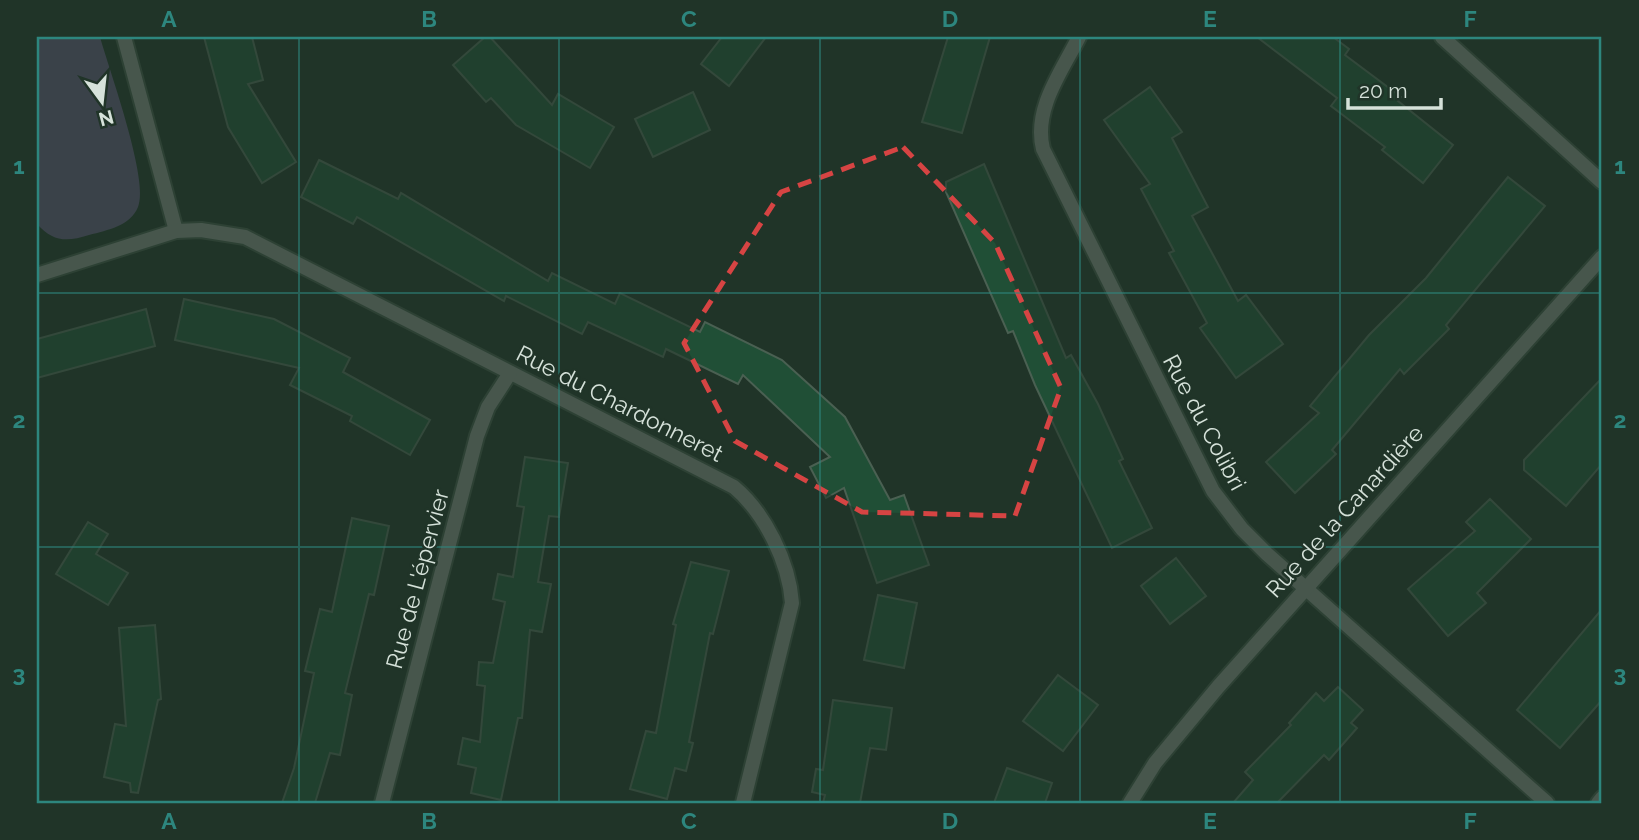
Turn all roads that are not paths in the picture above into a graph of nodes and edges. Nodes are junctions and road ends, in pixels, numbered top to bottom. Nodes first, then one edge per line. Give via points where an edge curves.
1 (124, 37) edge
2 (1079, 37) edge
3 (1442, 37) edge
4 (1602, 182) edge
5 (176, 231) junction
6 (1602, 257) edge
7 (37, 275) edge
8 (510, 373) junction
9 (1305, 588) junction
10 (1602, 798) edge
11 (382, 803) edge
12 (743, 803) edge
13 (1130, 803) edge
14 (1547, 803) edge
15 (1598, 803) edge

1 - 5 street
2 - 9 street, Rue du Colibri via 1042,114 1040,137 1048,161 1213,491 1241,529
3 - 4 street
5 - 7 street, Rue du Chardonneret
5 - 8 street, Rue du Chardonneret via 216,231 262,244
6 - 9 street, Rue de la Canardière
8 - 11 street, Rue de L'épervier via 488,407 477,436
8 - 12 street, Rue du Chardonneret via 720,479 750,502 765,526 788,576 792,603
9 - 13 street, Rue de la Canardière via 1180,731
9 - 14 street, Rue du Colibri
10 - 15 street

